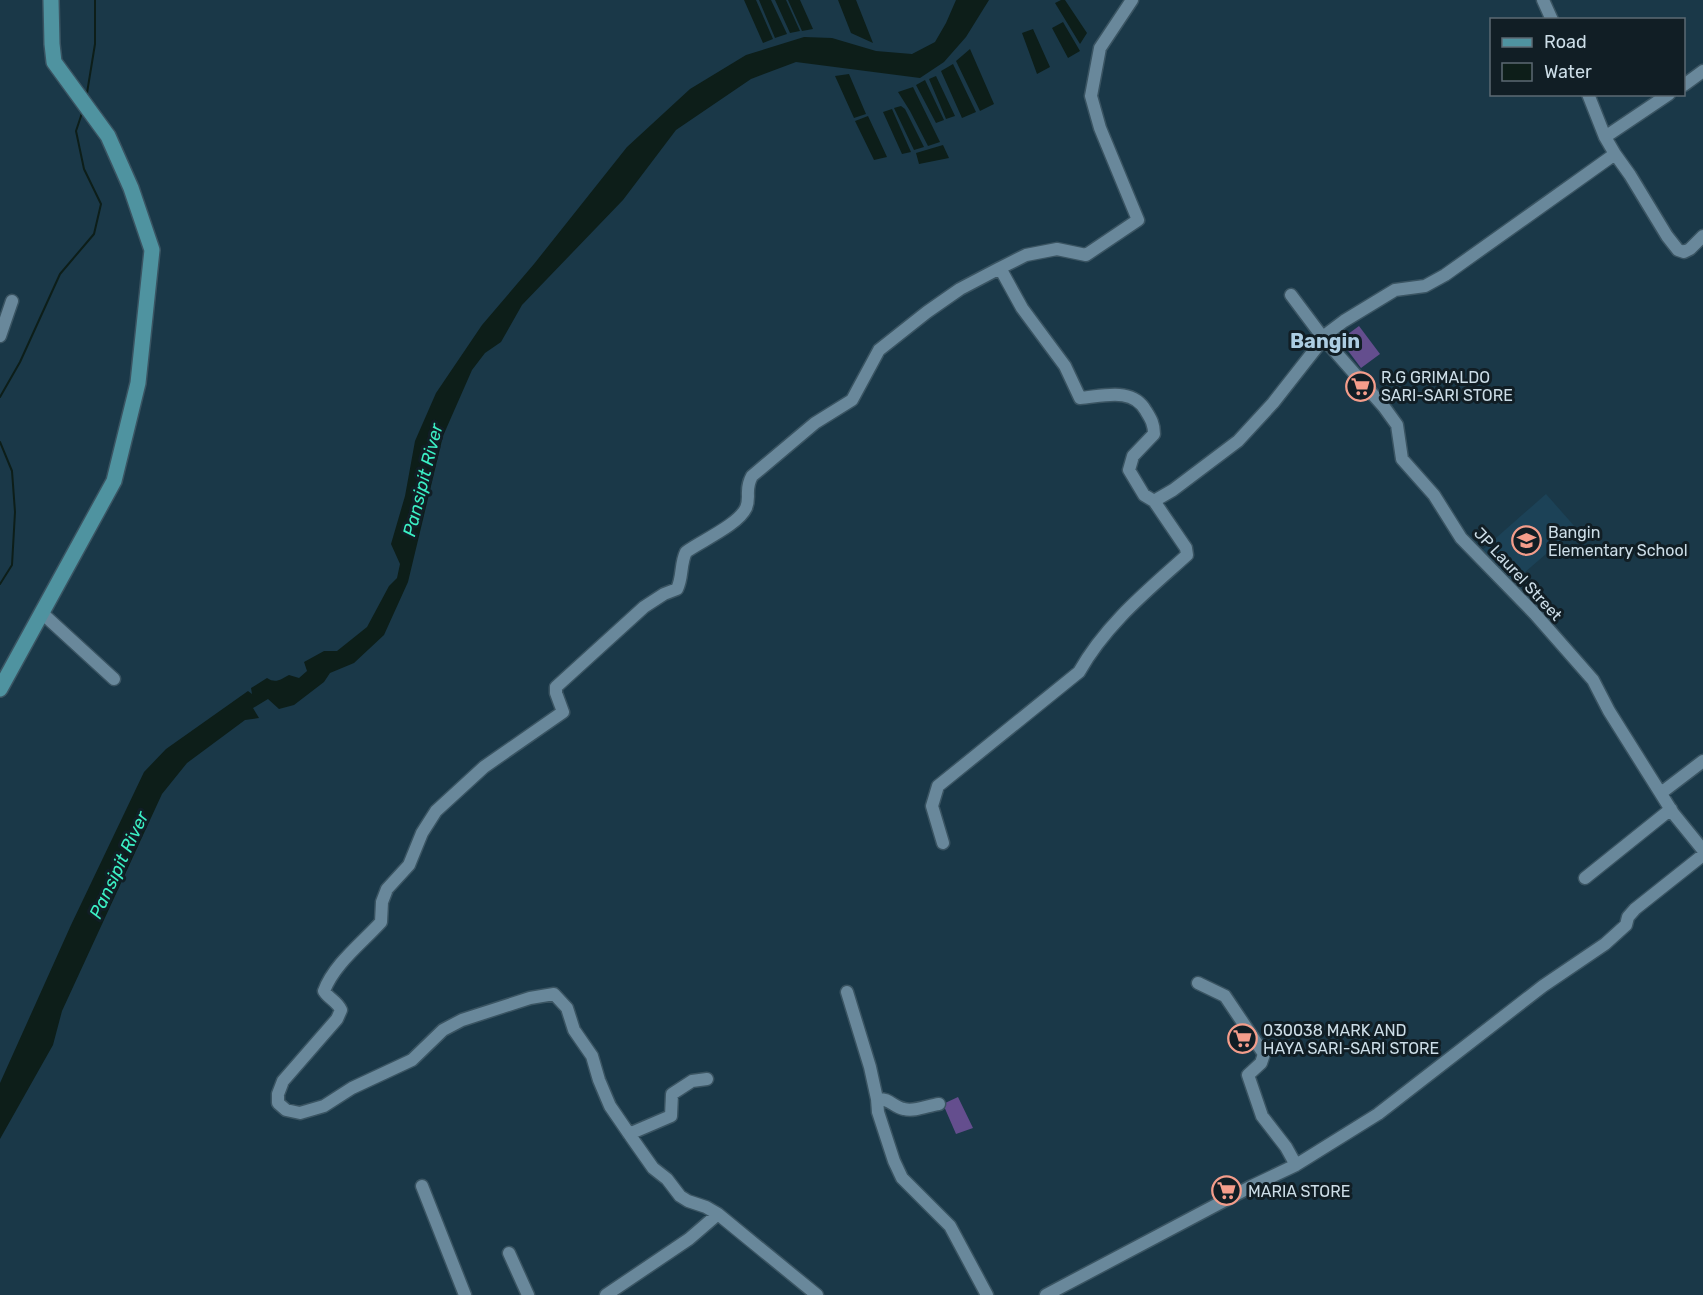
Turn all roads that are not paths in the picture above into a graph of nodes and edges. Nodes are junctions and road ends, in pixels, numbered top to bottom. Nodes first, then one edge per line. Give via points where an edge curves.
1 (51, 0) edge
2 (1132, 0) edge
3 (1543, 0) edge
4 (1551, 18) edge
5 (1703, 71) edge
6 (1685, 84) edge
7 (1589, 96) edge
8 (1666, 96) edge
9 (1605, 137) junction
10 (1615, 154) junction
11 (1703, 236) edge
12 (1000, 268) junction
13 (1291, 294) dead end
14 (12, 302) dead end
15 (0, 336) edge
16 (1324, 339) junction
17 (1154, 501) junction
18 (42, 613) junction
19 (114, 679) dead end
20 (0, 689) edge
21 (1703, 761) edge
22 (1661, 793) junction
23 (1671, 809) junction
24 (943, 843) dead end
25 (1703, 850) edge
26 (1703, 855) edge
27 (1586, 878) dead end
28 (1198, 983) dead end
29 (847, 992) dead end
30 (707, 1079) dead end
31 (877, 1100) junction
32 (939, 1104) dead end
33 (629, 1134) junction
34 (1296, 1165) junction
35 (422, 1186) dead end
36 (718, 1214) junction
37 (508, 1253) dead end
38 (465, 1295) edge
39 (528, 1295) edge
40 (606, 1295) edge
41 (817, 1295) edge
42 (987, 1295) edge
43 (1046, 1295) edge

1 - 18 main road via 54,62 108,136 152,250 138,383 114,481
2 - 12 street via 1100,48 1091,96 1138,220 1086,255 1056,249 1026,255
3 - 4 street
5 - 6 street
7 - 9 street
8 - 9 street
9 - 10 street
10 - 11 street via 1678,250 1690,249
10 - 16 street via 1445,275 1425,286 1395,290 1344,321
12 - 17 street via 1022,308 1065,366 1080,398 1125,394 1142,403 1154,425 1154,434 1133,456 1129,471 1144,495
12 - 33 street via 960,289 879,350 852,400 815,423 752,476 747,484 747,507 686,552 677,589 644,607 556,687 563,712 484,767 436,811 409,865 387,889 381,922 328,981 324,991 341,1010 337,1020 283,1081 278,1094 278,1103 286,1110 300,1113 324,1106 412,1060 443,1030 462,1020 554,994 567,1008 574,1030 592,1056 610,1106
13 - 16 street, JP Laurel Street
14 - 15 street
16 - 17 street via 1238,441
16 - 22 street, JP Laurel Street via 1397,425 1402,459 1434,495 1461,538 1593,680
17 - 24 street via 1187,555 1124,611 1092,648 1079,672 938,786 932,806
18 - 19 street
18 - 20 main road
21 - 22 street
22 - 23 street, JP Laurel Street
23 - 25 street, JP Laurel Street
23 - 27 street
26 - 34 street via 1635,909 1626,925 1605,944 1543,986 1378,1114
28 - 34 street via 1225,996 1264,1054 1261,1063 1248,1075 1262,1116
29 - 31 street
30 - 33 street via 692,1081 672,1094 671,1116
31 - 32 street via 889,1100 908,1110
31 - 42 street via 902,1178 950,1226
33 - 36 street via 653,1168 680,1196
34 - 43 street
35 - 38 street
36 - 40 street via 682,1244
36 - 41 street
37 - 39 street

